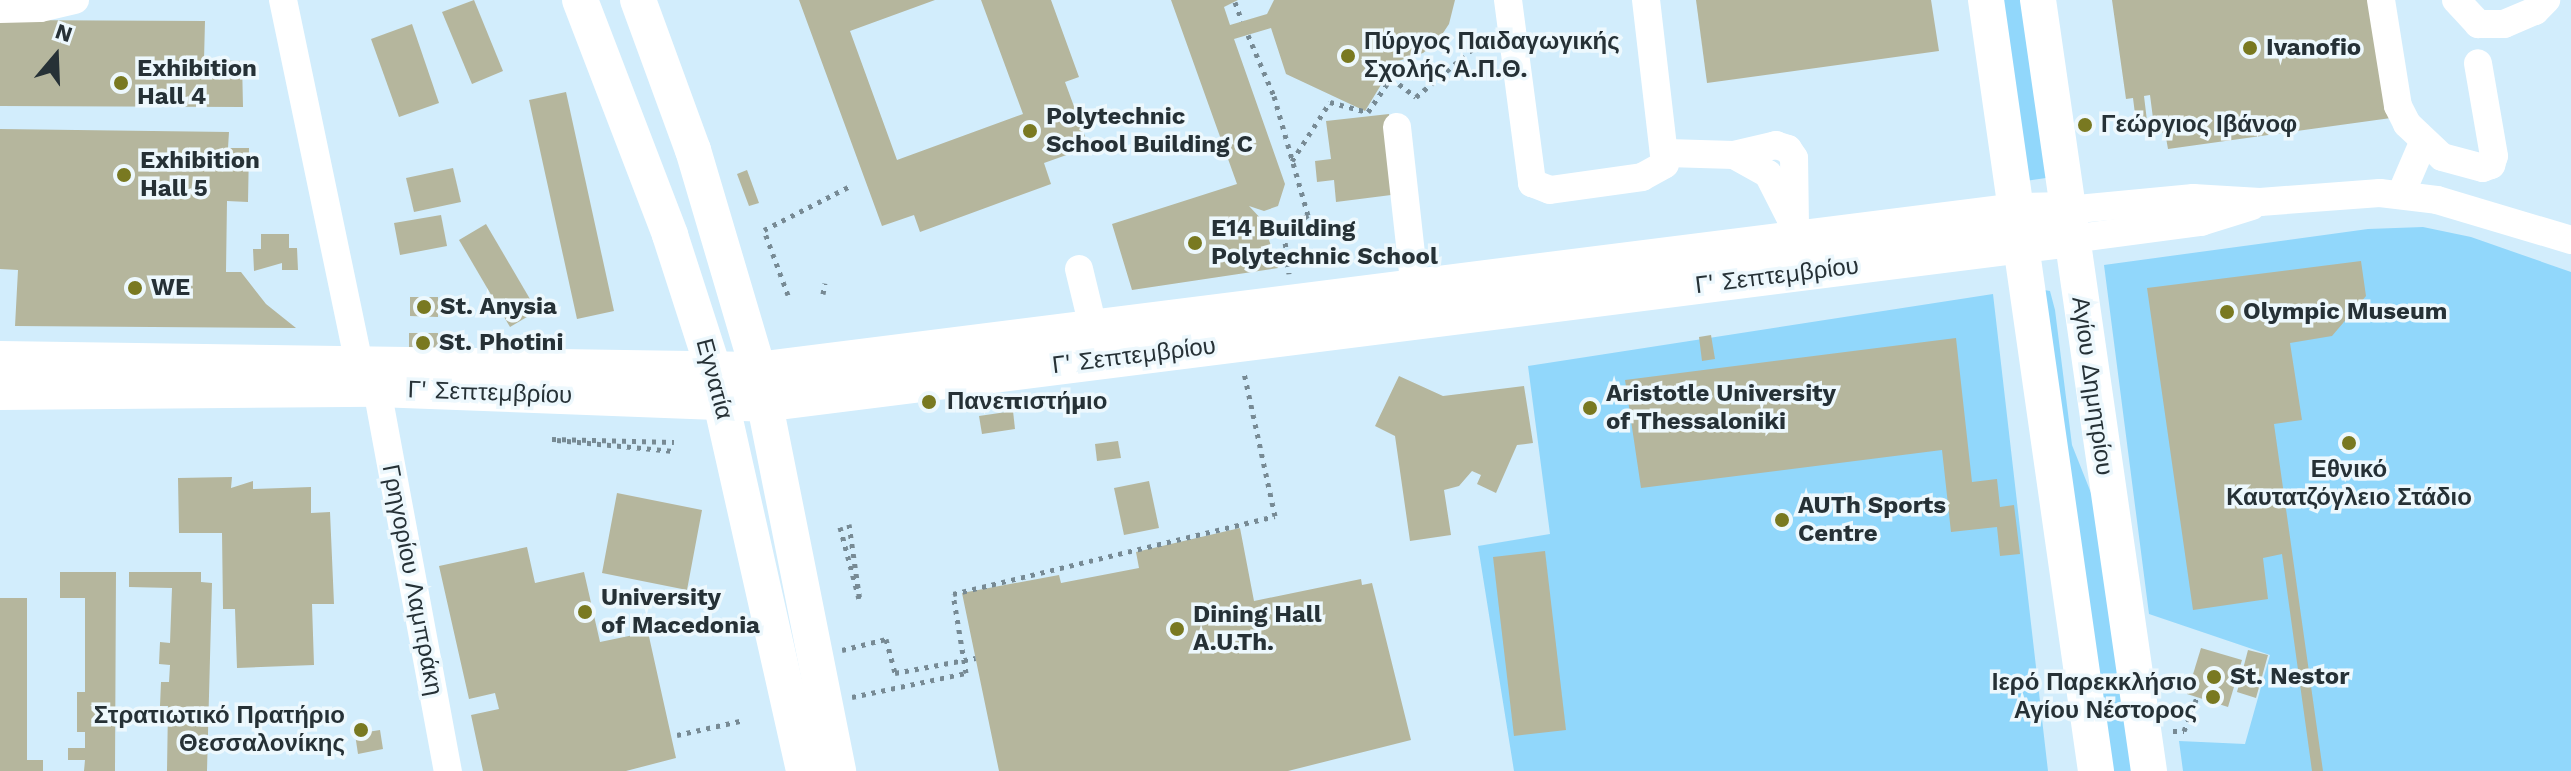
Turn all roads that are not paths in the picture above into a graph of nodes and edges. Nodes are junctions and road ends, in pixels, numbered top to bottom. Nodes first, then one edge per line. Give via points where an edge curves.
1 (75, 0) edge
2 (283, 0) edge
3 (580, 0) edge
4 (638, 0) edge
5 (1646, 0) edge
6 (1986, 0) edge
7 (2038, 0) edge
8 (2381, 0) edge
9 (2456, 0) edge
10 (2546, 0) edge
11 (0, 9) edge
12 (1509, 9) edge
13 (2478, 63) dead end
14 (1397, 127) dead end
15 (2423, 143) junction
16 (1667, 153) junction
17 (2401, 194) junction
18 (2016, 211) junction
19 (2069, 224) junction
20 (1795, 233) junction
21 (2571, 240) edge
22 (2021, 246) junction
23 (1079, 269) dead end
24 (1415, 289) junction
25 (1094, 331) junction
26 (0, 359) edge
27 (368, 376) junction
28 (718, 387) junction
29 (760, 387) junction
30 (0, 392) edge
31 (448, 771) edge
32 (804, 771) edge
33 (838, 771) edge
34 (2096, 771) edge
35 (2149, 771) edge

1 - 11 street
2 - 27 street, Γρηγορίου Λαμπράκη
3 - 28 main road, Εγνατία via 670,235
4 - 29 main road, Εγνατία via 693,150
5 - 16 street
6 - 18 main road
7 - 19 main road, Αγίου Δημητρίου
8 - 15 street via 2398,106
9 - 10 street via 2478,24 2504,24 2535,11
12 - 16 street via 1532,183 1550,190 1642,177 1657,173
13 - 15 street via 2494,156 2491,165 2460,164
14 - 24 street
15 - 17 street
16 - 20 street via 1734,155 1776,145 1788,149 1794,158
17 - 19 street, Γ' Σεπτεμβρίου via 2260,202 2201,222
17 - 21 street, Γ' Σεπτεμβρίου
18 - 19 main road, Γ' Σεπτεμβρίου
18 - 20 main road, Γ' Σεπτεμβρίου
18 - 22 main road
19 - 22 main road, Γ' Σεπτεμβρίου
19 - 35 main road, Αγίου Δημητρίου
20 - 24 main road, Γ' Σεπτεμβρίου
22 - 29 main road, Γ' Σεπτεμβρίου
22 - 34 main road
23 - 25 street
24 - 25 main road, Γ' Σεπτεμβρίου
25 - 29 main road, Γ' Σεπτεμβρίου
26 - 27 main road, Γ' Σεπτεμβρίου
27 - 28 main road, Γ' Σεπτεμβρίου
27 - 30 main road, Γ' Σεπτεμβρίου
27 - 31 street, Γρηγορίου Λαμπράκη
28 - 29 main road, Γ' Σεπτεμβρίου
28 - 32 main road, Εγνατία
29 - 33 main road, Εγνατία

